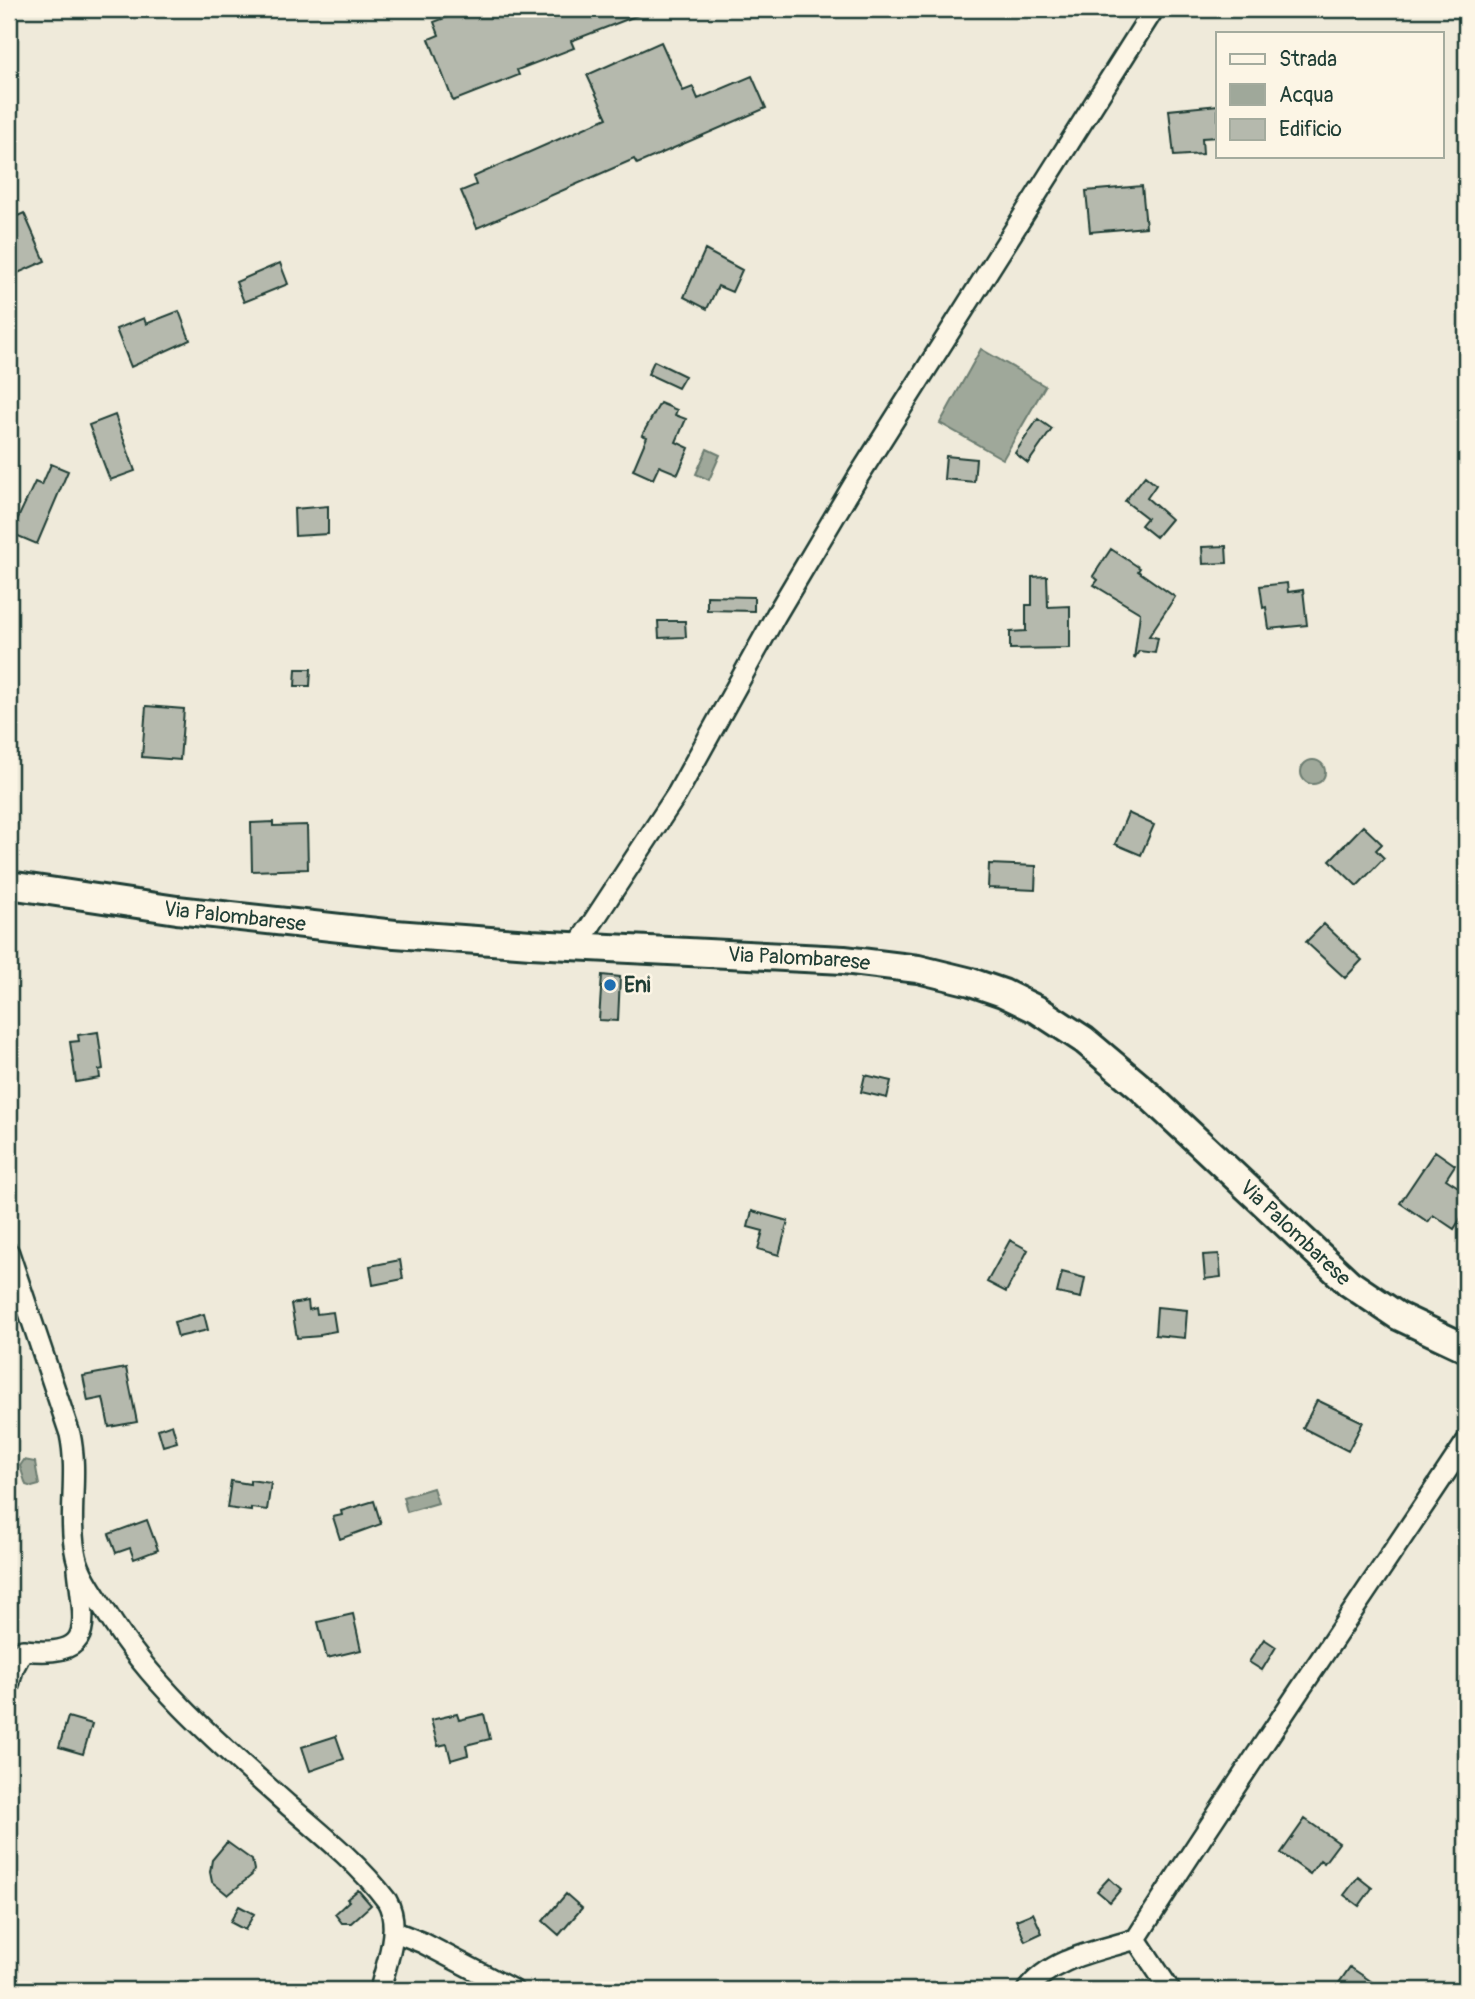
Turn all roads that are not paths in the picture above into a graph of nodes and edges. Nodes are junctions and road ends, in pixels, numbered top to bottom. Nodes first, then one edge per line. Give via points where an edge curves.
1 (1154, 9) edge
2 (9, 885) edge
3 (577, 946) junction
4 (9, 1252) edge
5 (1466, 1348) edge
6 (1466, 1442) edge
7 (76, 1558) junction
8 (16, 1647) edge
9 (9, 1685) edge
10 (393, 1931) junction
11 (1136, 1939) junction
12 (380, 1990) edge
13 (513, 1990) edge
14 (1027, 1990) edge
15 (1170, 1990) edge

1 - 3 street via 858,477 677,794
2 - 3 main road, Via Palombarese via 259,920
3 - 5 main road, Via Palombarese via 884,964 934,972 1003,993 1054,1020 1113,1063 1356,1288 1398,1316
4 - 7 street via 70,1434
6 - 11 street
7 - 8 street via 84,1619 78,1640 61,1650
7 - 10 street via 137,1656 383,1897 392,1913
8 - 9 street
10 - 12 street
10 - 13 street
11 - 14 street via 1055,1966
11 - 15 street

